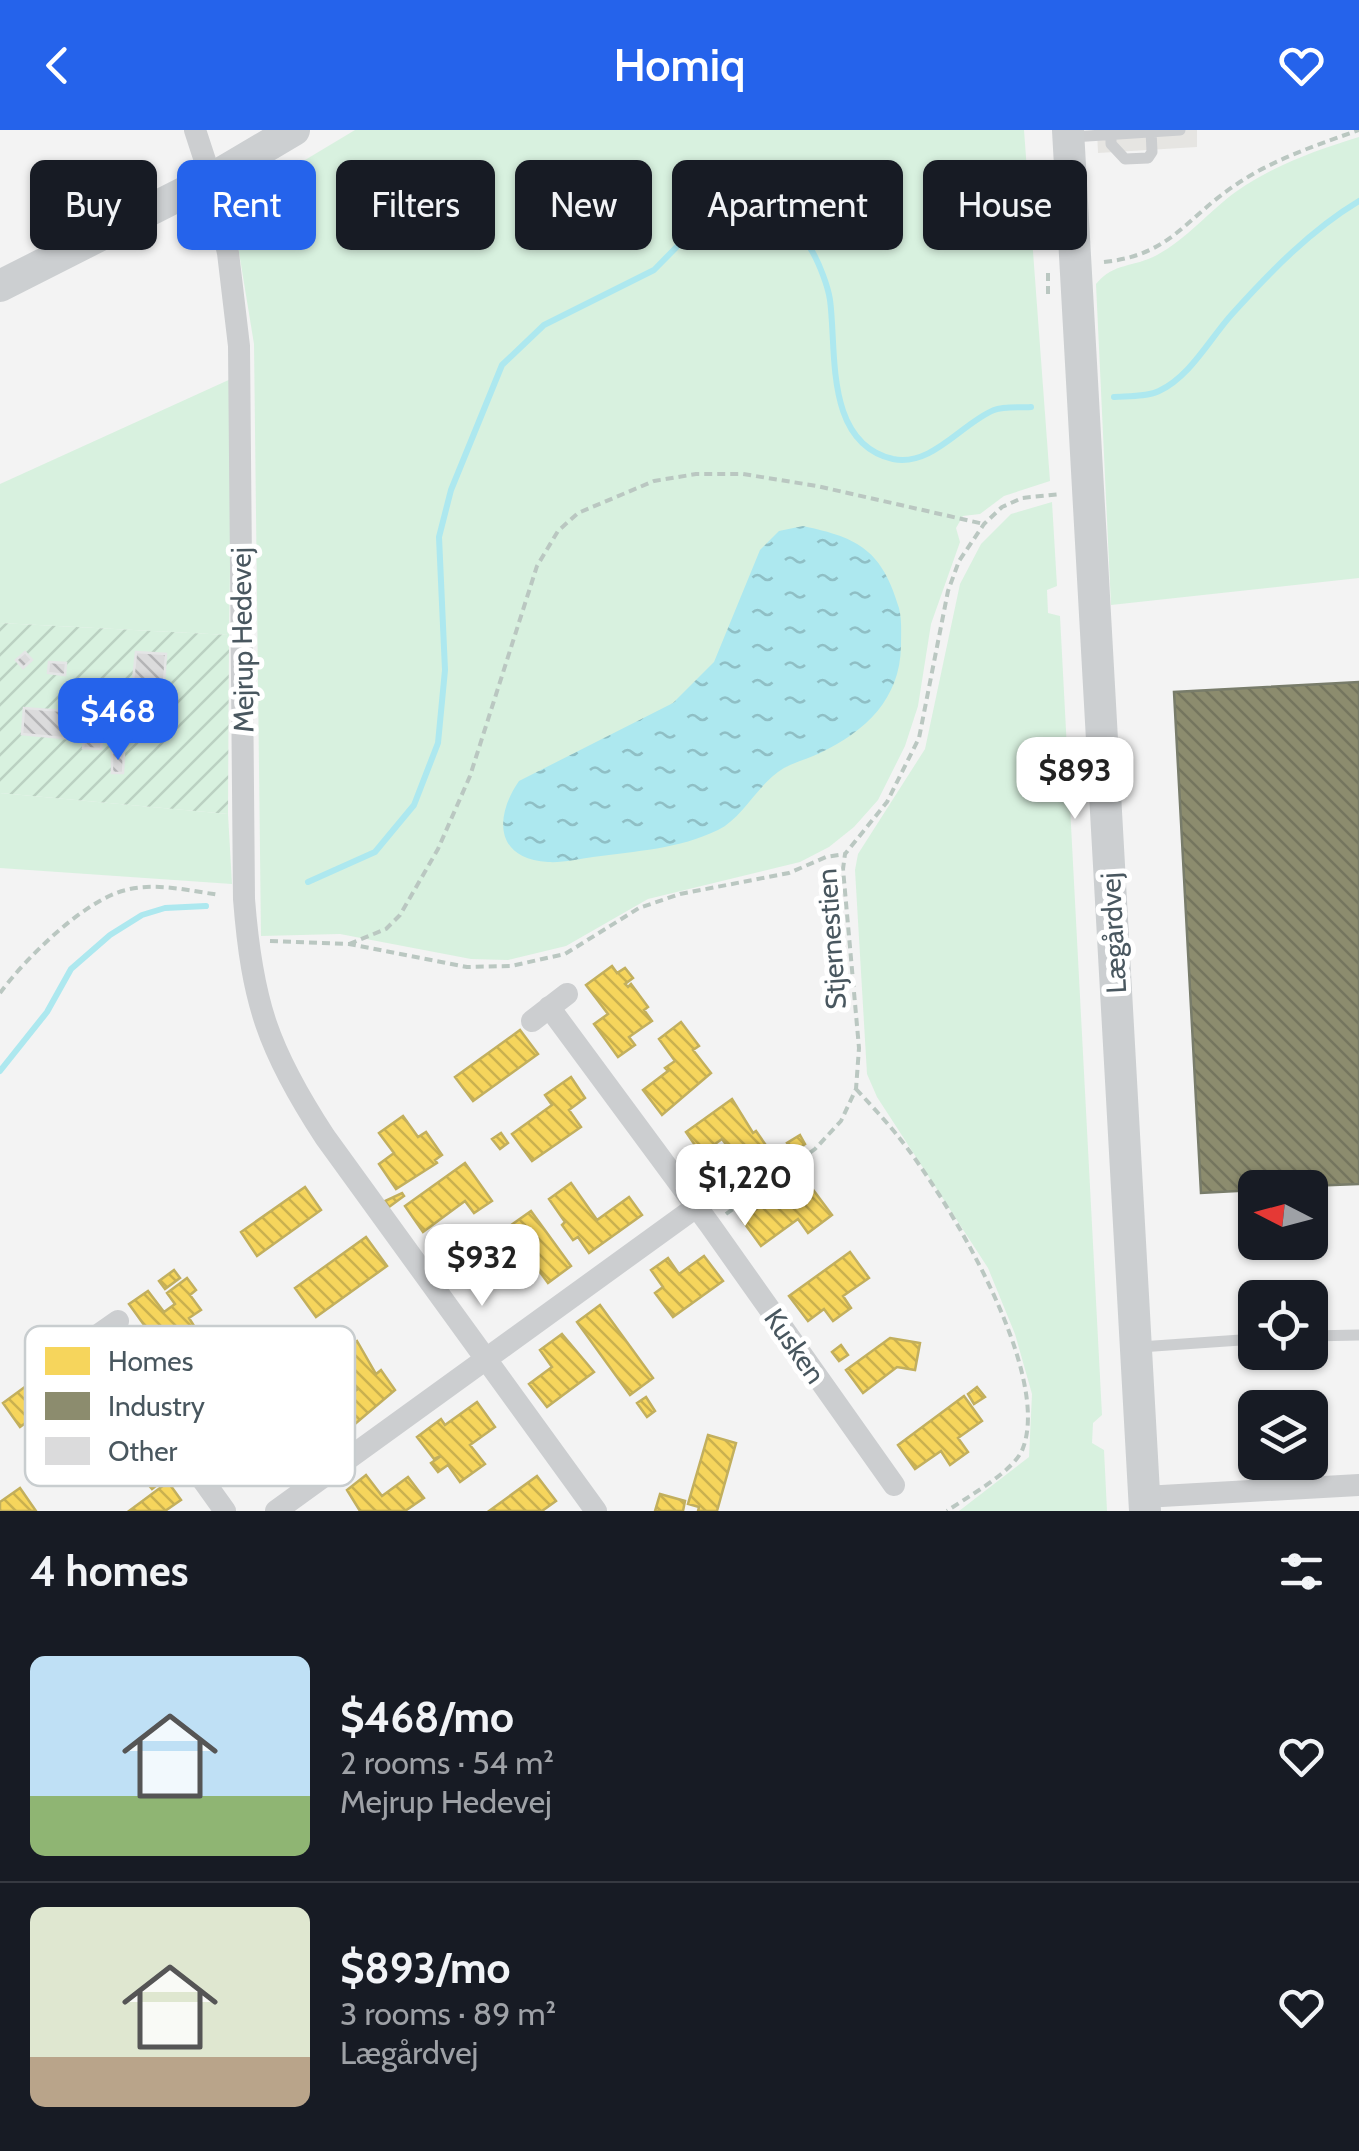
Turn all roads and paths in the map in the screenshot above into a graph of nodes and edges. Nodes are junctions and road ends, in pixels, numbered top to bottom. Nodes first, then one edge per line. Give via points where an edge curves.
1 (194, 130) edge
2 (294, 130) edge
3 (1180, 130) edge
4 (1151, 131) edge
5 (1130, 132) edge
6 (1068, 134) edge
7 (1110, 134) junction
8 (204, 160) edge
9 (243, 160) edge
10 (177, 196) edge
11 (227, 250) edge
12 (0, 286) edge
13 (1062, 494) dead end
14 (984, 524) junction
15 (845, 854) junction
16 (244, 898) junction
17 (248, 940) junction
18 (349, 944) junction
19 (0, 994) edge
20 (550, 1007) dead end
21 (856, 1088) junction
22 (703, 1216) junction
23 (118, 1321) dead end
24 (111, 1326) edge
25 (1359, 1334) edge
26 (1328, 1335) edge
27 (1238, 1340) edge
28 (1136, 1348) junction
29 (486, 1359) junction
30 (355, 1454) edge
31 (894, 1485) dead end
32 (1359, 1485) edge
33 (208, 1486) edge
34 (311, 1486) edge
35 (1145, 1504) edge
36 (226, 1511) edge
37 (276, 1511) edge
38 (596, 1511) edge
39 (946, 1511) edge

1 - 8 street, Mejrup Hedevej
2 - 9 street
3 - 4 lane
4 - 5 lane
4 - 7 lane via 1148,158 1125,159
5 - 7 lane
6 - 7 lane
6 - 28 street, Lægårdvej
10 - 12 street
11 - 16 street, Mejrup Hedevej via 239,346
13 - 14 path, Stjernestien via 1022,498
14 - 15 path, Stjernestien via 948,592 919,738 887,802
14 - 18 path via 743,474 654,482 578,513 537,566 470,776 438,849 400,915 386,929
15 - 18 path via 789,874 680,894 639,908 565,954 511,966 467,967
15 - 21 path, Stjernestien
16 - 17 street, Mejrup Hedevej
16 - 19 path via 124,890 48,941
17 - 18 path
17 - 29 street, Mejrup Hedevej via 266,1030 290,1083
20 - 22 street, Kusken
21 - 22 path, Stjernestien via 816,1149
21 - 39 path via 954,1218 998,1302 1020,1368 1028,1412 1024,1448 1014,1463
22 - 29 street
22 - 31 street, Kusken
23 - 24 street
25 - 26 lane
27 - 28 lane
28 - 35 street, Lægårdvej
29 - 30 street
29 - 38 street
32 - 35 street, Lægårdvej
33 - 36 street
34 - 37 street

